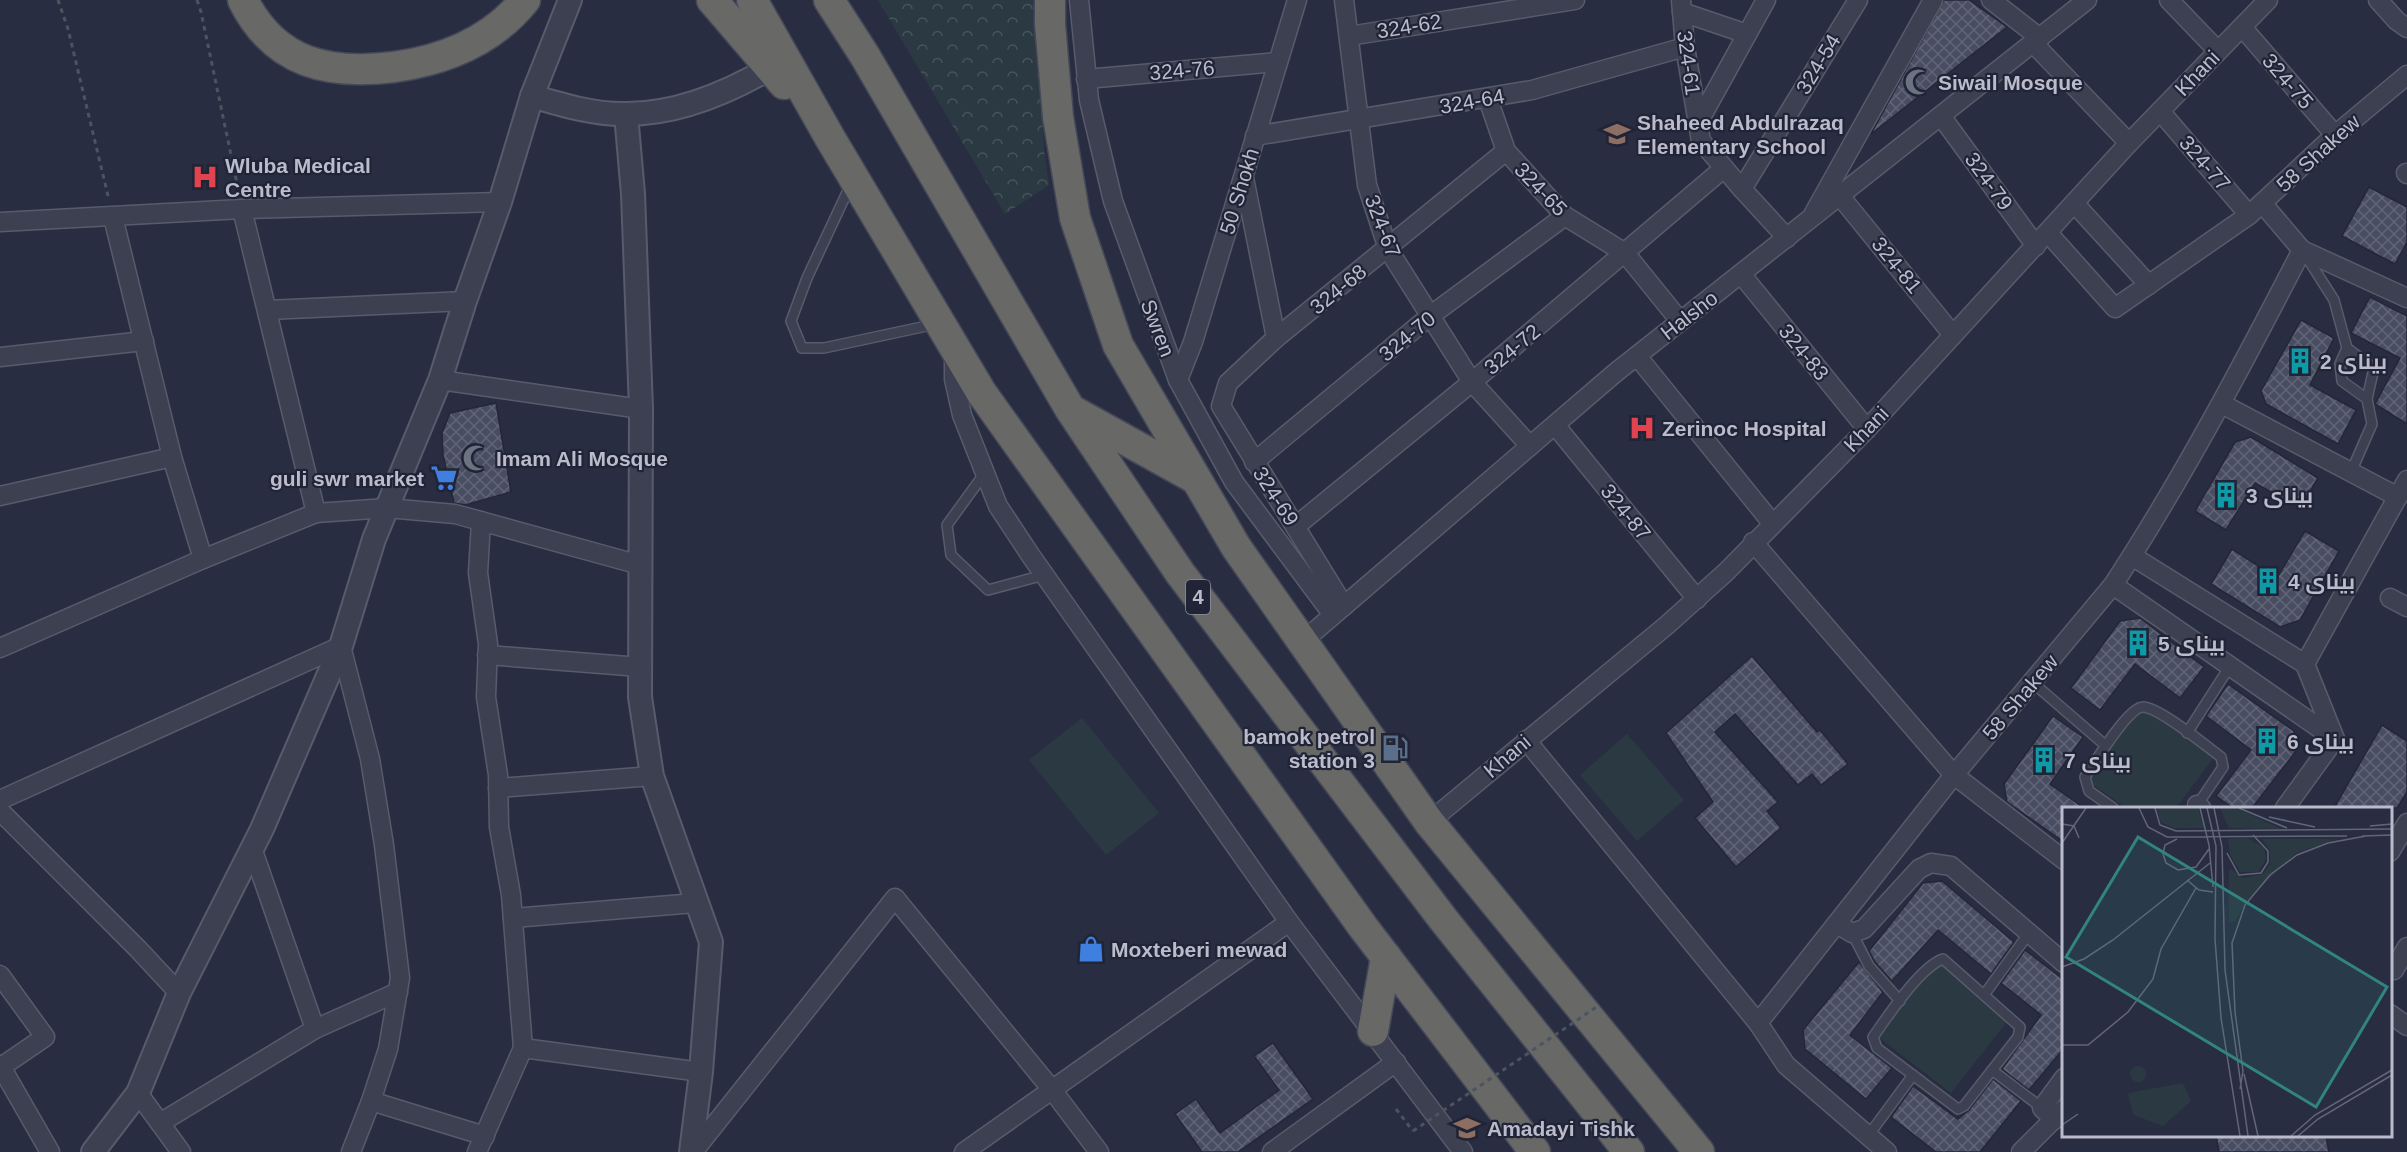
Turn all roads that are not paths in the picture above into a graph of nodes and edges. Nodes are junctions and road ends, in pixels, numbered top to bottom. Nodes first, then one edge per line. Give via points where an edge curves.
1 (243, 0) edge
2 (525, 0) edge
3 (570, 0) edge
4 (712, 0) edge
5 (752, 0) edge
6 (829, 0) edge
7 (837, 0) edge
8 (1050, 0) edge
9 (1079, 0) edge
10 (1297, 0) edge
11 (1344, 0) edge
12 (1575, 0) edge
13 (1766, 0) edge
14 (1858, 0) edge
15 (1933, 0) edge
16 (1991, 0) edge
17 (2070, 0) edge
18 (2087, 0) edge
19 (2169, 0) edge
20 (2268, 0) edge
21 (2378, 0) edge
22 (1682, 6) edge
23 (2056, 25) junction
24 (2242, 27) junction
25 (2407, 28) edge
26 (1747, 34) junction
27 (1349, 36) junction
28 (2037, 41) junction
29 (1685, 47) junction
30 (2218, 51) junction
31 (865, 56) junction
32 (1278, 62) junction
33 (770, 68) junction
34 (2407, 75) edge
35 (1086, 79) junction
36 (532, 96) junction
37 (1488, 99) junction
38 (2160, 111) junction
39 (626, 114) junction
40 (1941, 116) junction
41 (1358, 119) junction
42 (1698, 123) junction
43 (2335, 135) junction
44 (1256, 136) junction
45 (830, 138) junction
46 (2129, 143) junction
47 (1506, 151) junction
48 (1724, 168) junction
49 (1243, 175) junction
50 (854, 178) junction
51 (1742, 189) junction
52 (1840, 196) junction
53 (500, 202) junction
54 (2074, 203) junction
55 (242, 209) junction
56 (2256, 209) junction
57 (1565, 216) junction
58 (113, 217) junction
59 (1810, 220) junction
60 (0, 222) edge
61 (1787, 238) junction
62 (2042, 239) junction
63 (1388, 249) junction
64 (2302, 250) junction
65 (1625, 254) junction
66 (1741, 274) junction
67 (2149, 285) junction
68 (2407, 298) edge
69 (465, 301) junction
70 (268, 310) junction
71 (1430, 316) junction
72 (1680, 321) junction
73 (948, 334) junction
74 (1953, 335) junction
75 (1276, 339) junction
76 (144, 341) junction
77 (2347, 348) junction
78 (1637, 356) junction
79 (0, 357) edge
80 (440, 380) junction
81 (1178, 380) junction
82 (1472, 382) junction
83 (1228, 383) joint
84 (2367, 399) junction
85 (2222, 404) junction
86 (641, 409) junction
87 (1070, 409) junction
88 (1555, 425) junction
89 (1867, 429) junction
90 (1530, 447) junction
91 (171, 457) junction
92 (1254, 462) junction
93 (2351, 472) junction
94 (984, 474) junction
95 (1196, 478) junction
96 (2407, 480) edge
97 (0, 496) edge
98 (2398, 497) junction
99 (387, 508) junction
100 (316, 513) junction
101 (481, 521) junction
102 (1772, 523) junction
103 (1296, 526) junction
104 (1753, 542) junction
105 (2132, 556) junction
106 (203, 559) junction
107 (640, 565) junction
108 (1044, 575) junction
109 (2113, 585) junction
110 (2390, 598) dead end
111 (1697, 599) junction
112 (2407, 608) edge
113 (1339, 611) junction
114 (1302, 642) junction
115 (341, 646) junction
116 (0, 648) edge
117 (488, 655) junction
118 (2305, 664) junction
119 (2230, 666) junction
120 (640, 667) junction
121 (2032, 682) junction
122 (2187, 733) junction
123 (2335, 739) junction
124 (1526, 740) junction
125 (2105, 745) junction
126 (1954, 775) junction
127 (652, 776) junction
128 (498, 788) junction
129 (0, 800) edge
130 (2112, 807) edge
131 (2198, 807) edge
132 (2286, 807) edge
133 (0, 812) edge
134 (1429, 822) junction
135 (2407, 823) edge
136 (252, 848) junction
137 (2392, 850) edge
138 (2062, 858) edge
139 (695, 903) junction
140 (513, 918) junction
141 (1289, 922) junction
142 (1845, 928) junction
143 (2029, 933) junction
144 (2407, 947) edge
145 (1386, 957) junction
146 (2062, 961) edge
147 (2392, 968) edge
148 (0, 975) edge
149 (398, 992) junction
150 (179, 993) junction
151 (1984, 995) junction
152 (1900, 1001) junction
153 (2392, 1015) edge
154 (1758, 1023) junction
155 (2407, 1026) edge
156 (315, 1029) junction
157 (1373, 1031) junction
158 (523, 1048) junction
159 (1396, 1062) junction
160 (0, 1066) edge
161 (1992, 1070) junction
162 (701, 1072) junction
163 (1913, 1075) junction
164 (2062, 1084) edge
165 (1053, 1091) junction
166 (138, 1092) junction
167 (371, 1101) junction
168 (2053, 1113) edge
169 (160, 1123) junction
170 (1868, 1136) junction
171 (481, 1144) edge
172 (50, 1152) edge
173 (93, 1152) edge
174 (181, 1152) edge
175 (351, 1152) edge
176 (692, 1152) edge
177 (964, 1152) edge
178 (1099, 1152) edge
179 (1272, 1152) edge
180 (1463, 1152) edge
181 (1535, 1152) edge
182 (1629, 1152) edge
183 (1699, 1152) edge
184 (1887, 1152) edge
185 (2021, 1152) edge

1 - 2 highway via 261,28 295,56 337,70 359,70 424,63 454,53 506,21
3 - 36 street
4 - 33 highway
5 - 45 highway
6 - 31 highway, 4
7 - 31 highway
8 - 95 highway via 1058,117 1075,218 1118,345
9 - 35 street, Swren
10 - 32 street, 50 Shokh
11 - 27 street, 324-67
12 - 27 street, 324-62
13 - 26 street
14 - 51 street, 324-54
15 - 59 street
16 - 28 street
17 - 23 street
18 - 23 street, Halsho
19 - 30 street
20 - 24 street, Khani
21 - 25 street
22 - 26 street
22 - 29 street, 324-61
23 - 28 street, Halsho
24 - 30 street, Khani
24 - 43 street, 324-75
26 - 42 street
27 - 41 street, 324-67
28 - 40 street, Halsho
28 - 46 street
29 - 37 street, 324-64
29 - 42 street, 324-61
30 - 38 street, Khani
31 - 87 highway, 4
32 - 35 street, 324-76
32 - 44 street, 50 Shokh
33 - 39 street via 716,96
33 - 45 highway
34 - 43 street, 58 Shakew
35 - 81 street, Swren via 1113,201
36 - 39 street via 573,108
36 - 53 street
37 - 41 street, 324-64
37 - 47 street, 324-65
38 - 46 street, Khani
38 - 56 street, 324-77
39 - 86 street
40 - 52 street, Halsho
40 - 62 street, 324-79
41 - 44 street, 324-64
41 - 63 street, 324-67 via 1367,185
42 - 48 street, 324-61 via 1701,141
43 - 56 street, 58 Shakew
44 - 49 street, 50 Shokh
45 - 50 highway
46 - 54 street, Khani
47 - 57 street, 324-65
47 - 63 street, 324-68
48 - 51 street, 324-61
48 - 65 street, 324-72
49 - 75 street
49 - 81 street, 50 Shokh
50 - 73 highway
50 - 73 lane via 791,321 802,348
51 - 61 street, 324-61
52 - 59 street, Halsho
52 - 74 street, 324-81
53 - 55 street
53 - 69 street
54 - 62 street, Khani
54 - 67 street
55 - 58 street
55 - 70 street
56 - 64 street, 58 Shakew
56 - 67 street
57 - 65 street, 324-65
57 - 71 street, 324-70
58 - 60 street
58 - 76 street
59 - 61 street, Halsho
61 - 66 street, Halsho
62 - 67 street, 324-79 via 2115,308
62 - 74 street, Khani
63 - 71 street, 324-67
63 - 75 street, 324-68
64 - 68 street
64 - 77 lane via 2334,300
64 - 85 street, 58 Shakew
65 - 72 street, 324-65
65 - 82 street, 324-72
66 - 72 street, Halsho
66 - 89 street, 324-83
69 - 70 street
69 - 80 street
70 - 100 street
71 - 82 street, 324-67
71 - 92 street, 324-70
72 - 78 street, Halsho
73 - 94 street via 960,406
73 - 145 highway via 981,392
74 - 89 street, Khani
75 - 83 street, 324-68
76 - 79 street
76 - 91 street
77 - 84 lane via 2374,368
77 - 84 lane via 2340,364 2342,381
78 - 88 street, Halsho
78 - 102 street
80 - 86 street
80 - 99 street
81 - 113 street, Swren via 1234,482
82 - 90 street, 324-67
82 - 103 street, 324-72
83 - 92 street, 324-69 via 1221,406
84 - 93 lane via 2372,424
85 - 93 street
85 - 105 street, 58 Shakew
86 - 107 street
87 - 95 highway
87 - 182 highway, 4 via 1180,573 1443,919
88 - 90 street, Halsho
88 - 111 street, 324-87
89 - 102 street, Khani
90 - 113 street, Halsho
91 - 97 street
91 - 106 street
92 - 103 street, 324-69
93 - 98 street
94 - 108 street via 998,506
94 - 108 lane via 947,525 951,555 988,590
95 - 114 highway via 1236,547
96 - 98 street
98 - 118 street
99 - 100 street
99 - 101 street via 455,514
99 - 115 street
100 - 106 street
101 - 107 street
101 - 117 street via 478,573
102 - 104 street, Khani
103 - 113 street, 324-69
104 - 111 street, Khani
104 - 126 street
105 - 109 street, 58 Shakew
105 - 118 street
106 - 116 street
107 - 120 street
108 - 141 street
109 - 119 street
109 - 121 street, 58 Shakew
110 - 112 street
111 - 124 street, Khani
113 - 114 street, Halsho
114 - 134 highway
115 - 129 street
115 - 136 street
115 - 149 street via 370,759 384,844 400,978
117 - 120 street
117 - 128 street via 486,697
118 - 123 street
119 - 122 lane
119 - 123 street
120 - 127 street via 640,697
121 - 125 lane
121 - 126 street, 58 Shakew
122 - 125 lane via 2158,711 2136,708
122 - 131 lane via 2221,757 2223,767
123 - 132 street
124 - 134 street, Khani
124 - 154 street
125 - 130 lane via 2085,777 2089,791
126 - 138 street
126 - 142 street, 58 Shakew
127 - 128 street
127 - 139 street
128 - 140 street via 499,827
133 - 150 street
134 - 183 highway
135 - 137 street
136 - 150 street
136 - 156 street
139 - 140 street
139 - 162 street via 711,942
140 - 158 street
141 - 157 street
141 - 165 street
142 - 143 street via 1864,929 1919,869 1931,863 1951,866
142 - 152 lane via 1869,966
142 - 154 street, 58 Shakew
143 - 146 street
143 - 151 lane
144 - 147 street
145 - 157 highway
145 - 181 highway
148 - 160 street via 45,1037
149 - 156 street
149 - 167 street via 388,1049
150 - 166 street
151 - 152 lane via 1943,959 1933,963
151 - 161 lane via 2020,1027 2018,1037
152 - 163 lane via 1873,1037 1877,1048
153 - 155 street
154 - 170 street via 1786,1065
156 - 169 street
157 - 159 street
158 - 162 street
158 - 171 street
159 - 179 street
159 - 180 street
160 - 172 street
161 - 163 lane via 1958,1109
161 - 168 lane
162 - 176 street
163 - 170 lane
164 - 168 street
165 - 176 street via 895,898
165 - 177 street
165 - 178 street
166 - 169 street
166 - 173 street
167 - 171 street
167 - 175 street
168 - 185 street
169 - 174 street
170 - 184 street

